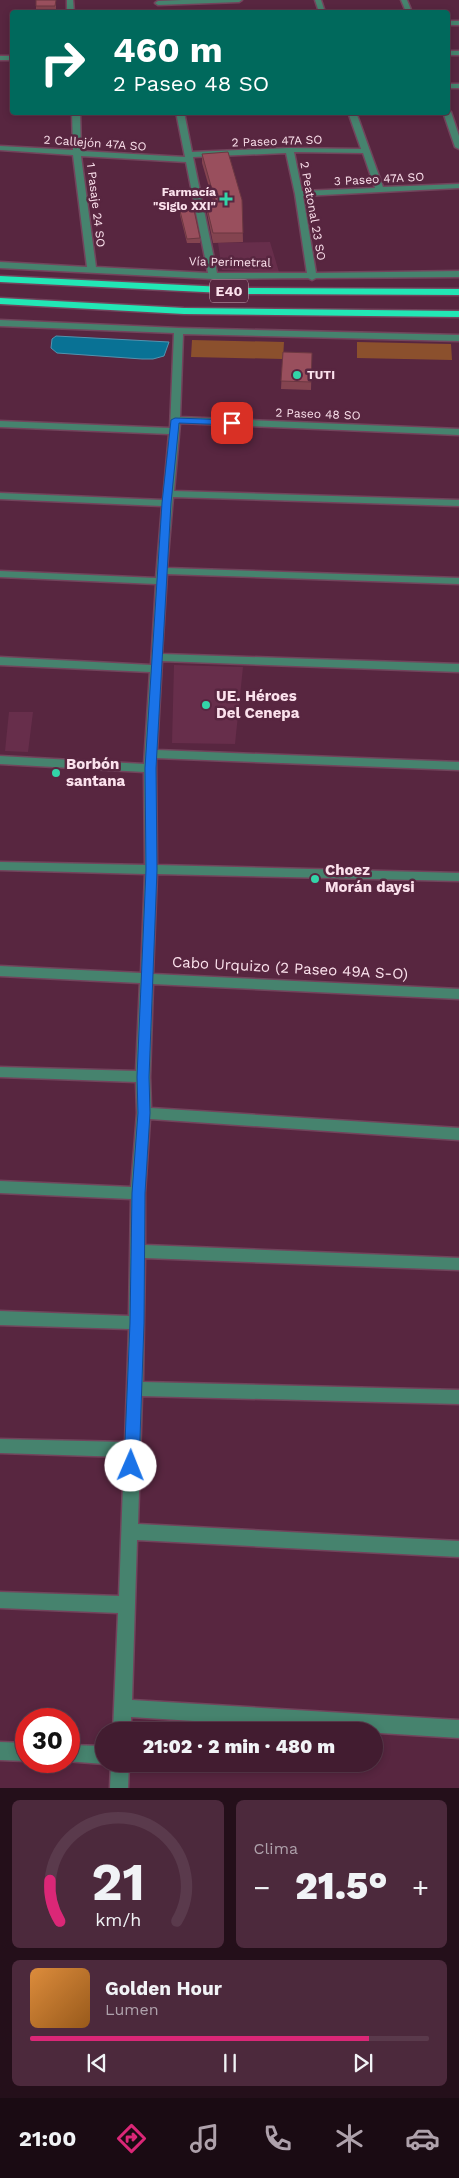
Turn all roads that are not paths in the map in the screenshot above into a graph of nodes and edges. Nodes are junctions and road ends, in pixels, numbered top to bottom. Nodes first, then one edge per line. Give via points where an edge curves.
1 (239, 0) edge
2 (158, 2) edge
3 (76, 115) edge
4 (181, 115) edge
5 (353, 115) edge
6 (448, 115) edge
7 (449, 122) junction
8 (459, 122) edge
9 (459, 147) edge
10 (0, 148) edge
11 (289, 150) junction
12 (366, 151) junction
13 (77, 154) junction
14 (189, 158) junction
15 (459, 186) edge
16 (380, 191) junction
17 (299, 194) junction
18 (0, 265) edge
19 (92, 271) junction
20 (459, 274) edge
21 (212, 276) junction
22 (312, 277) junction
23 (0, 279) edge
24 (459, 292) edge
25 (0, 301) edge
26 (459, 314) edge
27 (0, 323) edge
28 (179, 331) junction
29 (459, 340) edge
30 (0, 424) edge
31 (175, 426) junction
32 (459, 432) edge
33 (0, 496) edge
34 (167, 498) junction
35 (459, 503) edge
36 (0, 574) edge
37 (161, 576) junction
38 (459, 581) edge
39 (0, 661) edge
40 (157, 663) junction
41 (459, 668) edge
42 (0, 760) edge
43 (151, 761) junction
44 (459, 766) edge
45 (0, 866) edge
46 (151, 870) junction
47 (459, 877) edge
48 (0, 971) edge
49 (148, 977) junction
50 (459, 994) edge
51 (0, 1072) edge
52 (143, 1077) junction
53 (144, 1113) junction
54 (459, 1134) edge
55 (0, 1187) edge
56 (138, 1193) junction
57 (138, 1251) junction
58 (459, 1264) edge
59 (0, 1318) edge
60 (137, 1323) junction
61 (134, 1389) junction
62 (459, 1397) edge
63 (0, 1446) edge
64 (132, 1450) junction
65 (130, 1532) junction
66 (459, 1549) edge
67 (0, 1600) edge
68 (126, 1605) junction
69 (124, 1708) junction
70 (123, 1722) edge
71 (459, 1729) edge
72 (0, 1751) edge
73 (15, 1752) edge
74 (80, 1754) edge
75 (95, 1755) edge
76 (120, 1772) edge
77 (119, 1788) edge

1 - 2 street
3 - 13 street, 1 Pasaje 24 SO
4 - 14 street
5 - 12 street
6 - 7 street
7 - 8 street
7 - 9 street
10 - 13 street, 2 Callejón 47A SO
11 - 12 street, 2 Paseo 47A SO
11 - 14 street, 2 Paseo 47A SO
11 - 17 street, 2 Peatonal 23 SO
12 - 16 street
13 - 14 street, 2 Callejón 47A SO
13 - 19 street, 1 Pasaje 24 SO
14 - 21 street
15 - 16 street, 3 Paseo 47A SO
16 - 17 street, 3 Paseo 47A SO
17 - 22 street, 2 Peatonal 23 SO
18 - 19 street, Vía Perimetral / E40
19 - 21 street, Vía Perimetral / E40
20 - 22 street, Vía Perimetral / E40
21 - 22 street, Vía Perimetral / E40
23 - 24 highway, Vía Perimetral / E40 via 235,291
25 - 26 highway, E40 via 184,311
27 - 28 street
28 - 29 street
28 - 31 street
30 - 31 street, 2 Paseo 48 SO
31 - 32 street, 2 Paseo 48 SO
31 - 34 street
33 - 34 street
34 - 35 street
34 - 37 street
36 - 37 street
37 - 38 street
37 - 40 street
39 - 40 street
40 - 41 street
40 - 43 street
42 - 43 street
43 - 44 street
43 - 46 street
45 - 46 street
46 - 47 street
46 - 49 street
48 - 49 street, Cabo Urquizo (2 Paseo 49A S-O)
49 - 50 street, Cabo Urquizo (2 Paseo 49A S-O)
49 - 52 street
51 - 52 street
52 - 53 street
53 - 54 street
53 - 56 street
55 - 56 street
56 - 57 street
57 - 58 street
57 - 60 street
59 - 60 street
60 - 61 street
61 - 62 street
61 - 64 street
63 - 64 street
64 - 65 street
65 - 66 street
65 - 68 street
67 - 68 street
68 - 69 street
69 - 70 street
69 - 71 street
72 - 73 street
74 - 75 street
76 - 77 street

